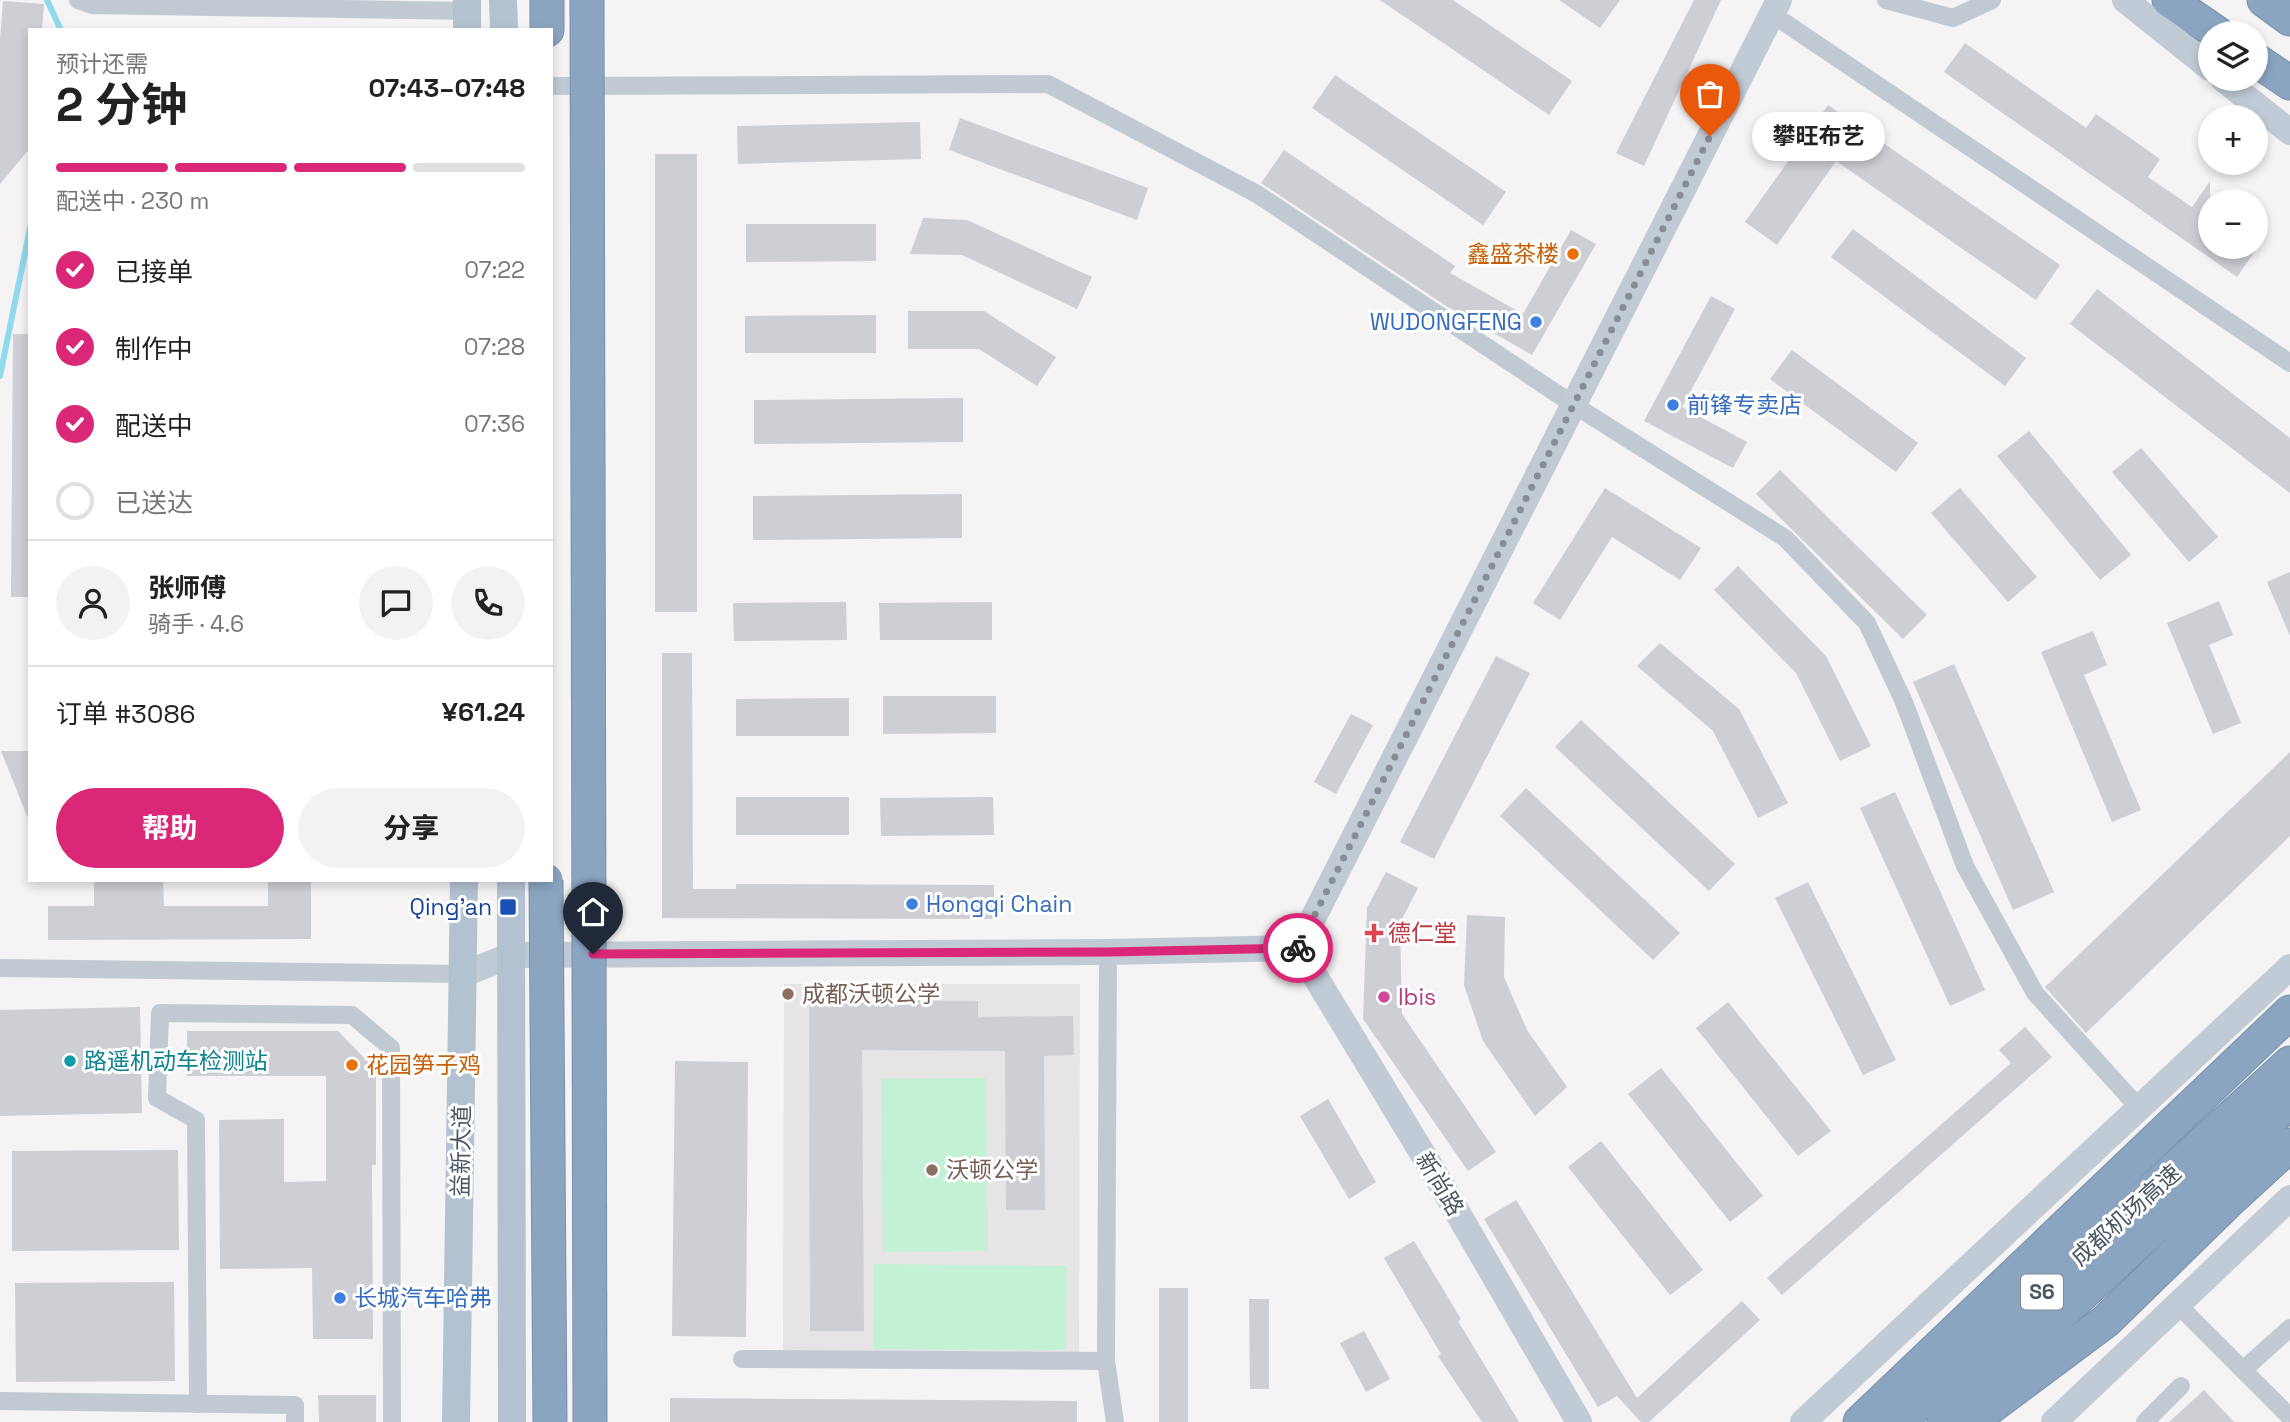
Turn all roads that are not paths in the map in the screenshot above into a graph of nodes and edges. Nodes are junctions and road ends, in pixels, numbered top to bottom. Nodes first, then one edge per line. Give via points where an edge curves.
1 (78, 0) edge
2 (503, 0) edge
3 (547, 0) edge
4 (587, 0) edge
5 (1886, 0) edge
6 (1992, 0) edge
7 (2125, 0) edge
8 (2168, 0) edge
9 (2264, 0) edge
10 (1775, 7) edge
11 (467, 14) edge
12 (2290, 19) edge
13 (2199, 21) edge
14 (503, 28) edge
15 (547, 28) edge
16 (2198, 58) edge
17 (2268, 68) edge
18 (2290, 83) edge
19 (553, 86) edge
20 (2239, 91) edge
21 (2290, 132) edge
22 (2290, 363) edge
23 (1574, 405) junction
24 (464, 882) edge
25 (511, 882) edge
26 (546, 882) edge
27 (1298, 948) junction
28 (1108, 952) junction
29 (512, 955) junction
30 (2290, 967) edge
31 (0, 968) edge
32 (464, 974) junction
33 (2290, 1012) edge
34 (2290, 1063) edge
35 (2290, 1102) edge
36 (2139, 1108) junction
37 (2290, 1145) edge
38 (2290, 1198) edge
39 (2178, 1306) junction
40 (2290, 1328) edge
41 (742, 1359) dead end
42 (1106, 1361) junction
43 (2243, 1370) junction
44 (2181, 1386) dead end
45 (0, 1401) edge
46 (198, 1404) junction
47 (2290, 1417) edge
48 (295, 1422) edge
49 (392, 1422) edge
50 (456, 1422) edge
51 (512, 1422) edge
52 (550, 1422) edge
53 (590, 1422) edge
54 (1115, 1422) edge
55 (1579, 1422) edge
56 (1803, 1422) edge
57 (1860, 1422) edge
58 (1899, 1422) edge
59 (1944, 1422) edge
60 (1971, 1422) edge
61 (2054, 1422) edge
62 (2145, 1422) edge

1 - 11 street via 92,5
2 - 14 main road
3 - 15 highway
4 - 53 highway, bridge
5 - 6 street via 1953,18
7 - 16 street
8 - 13 highway
9 - 12 highway
10 - 22 street
10 - 23 street
17 - 18 highway
19 - 23 street via 1048,85 1257,194
20 - 21 street
23 - 27 street
23 - 36 street via 1784,538 1867,623 1904,702 1965,866 2035,993
24 - 32 main road, 益新大道
25 - 29 main road
26 - 52 highway, bridge
27 - 28 street
27 - 55 street, 新尚路
28 - 29 street
28 - 42 street
29 - 32 street
29 - 51 main road
30 - 36 street
31 - 32 street
32 - 50 main road, 益新大道
33 - 57 highway
34 - 58 highway, 成都机场高速 / S6
35 - 59 highway, 成都机场高速 / S6
36 - 56 street
37 - 60 highway via 2106,1321
38 - 39 street
39 - 43 street
39 - 61 street
40 - 43 street
41 - 42 street
42 - 54 street
43 - 47 street
44 - 62 street
45 - 46 street
46 - 48 street via 295,1405
46 - 49 street via 196,1120 158,1098 160,1013 352,1016 391,1048

